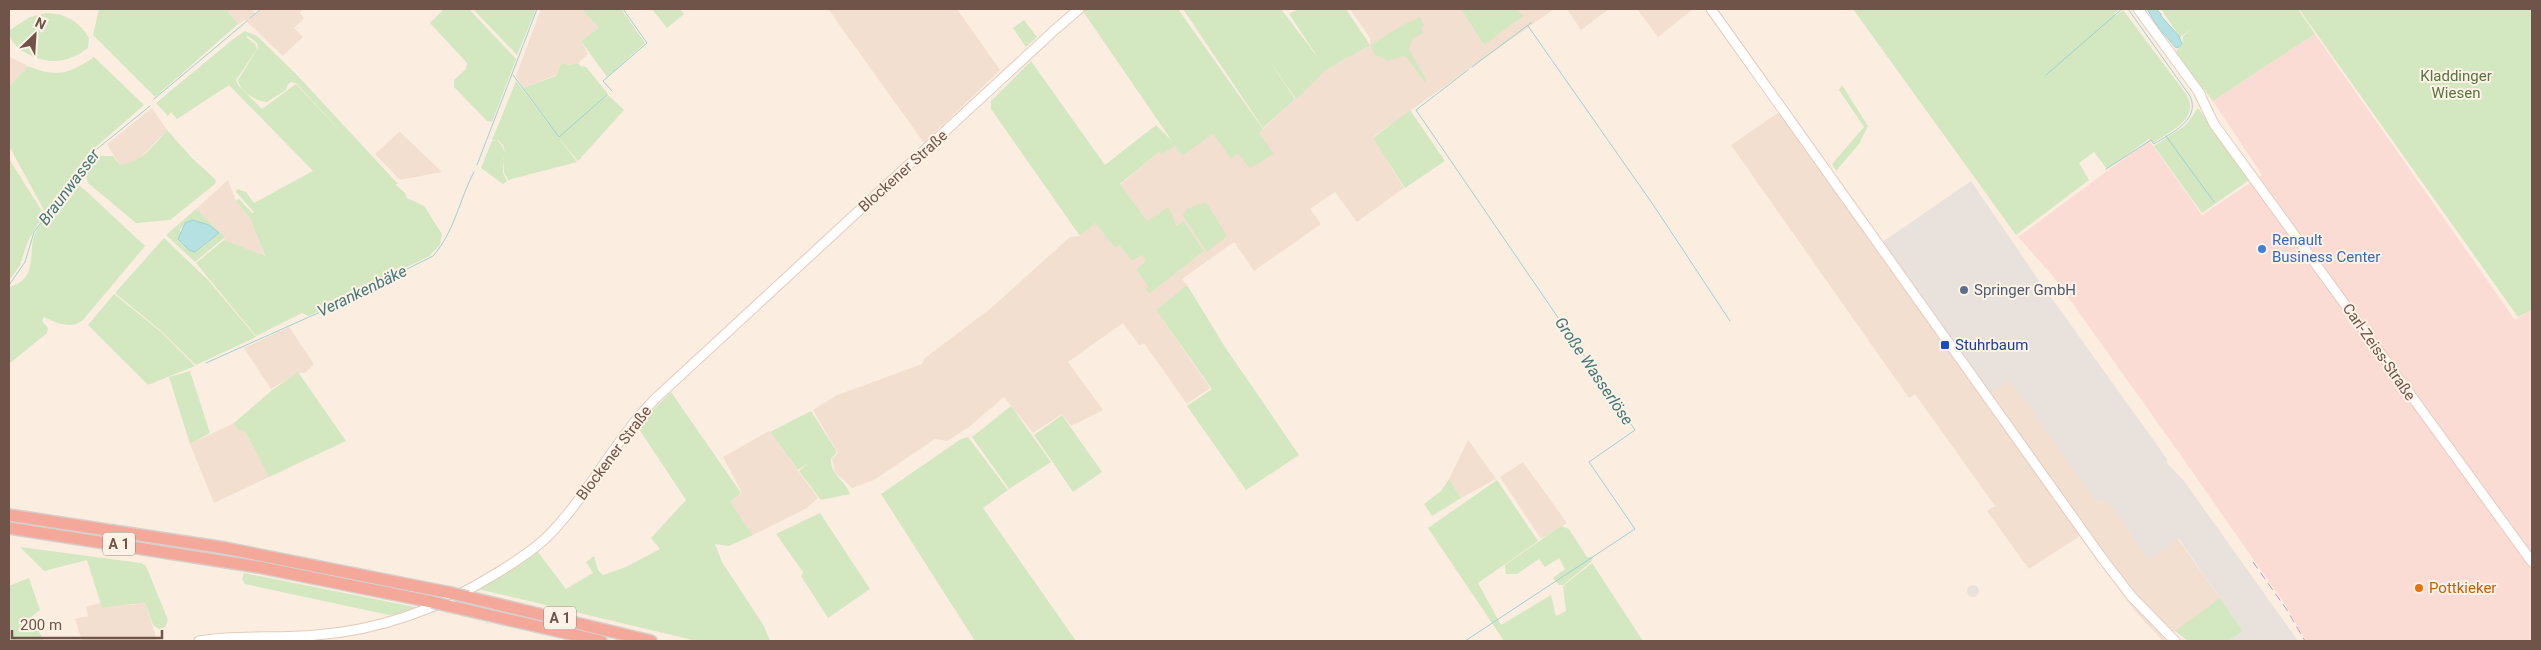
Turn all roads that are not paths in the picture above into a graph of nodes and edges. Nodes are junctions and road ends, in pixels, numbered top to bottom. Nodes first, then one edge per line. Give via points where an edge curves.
1 (1079, 9) edge
2 (1711, 9) edge
3 (2138, 9) edge
4 (9, 515) edge
5 (9, 528) edge
6 (2532, 562) edge
7 (199, 641) edge
8 (601, 641) edge
9 (651, 641) edge
10 (2175, 641) edge

1 - 7 street, Blockener Straße via 1000,86 656,398 631,425 580,498 542,542 465,593 413,616 319,635 228,637
2 - 10 street via 2102,558 2137,603
3 - 6 street, Carl-Zeiss-Straße via 2213,112 2227,140
4 - 9 highway, A 1, bridge via 229,549 451,593
5 - 8 highway, A 1, bridge via 232,563 432,602

